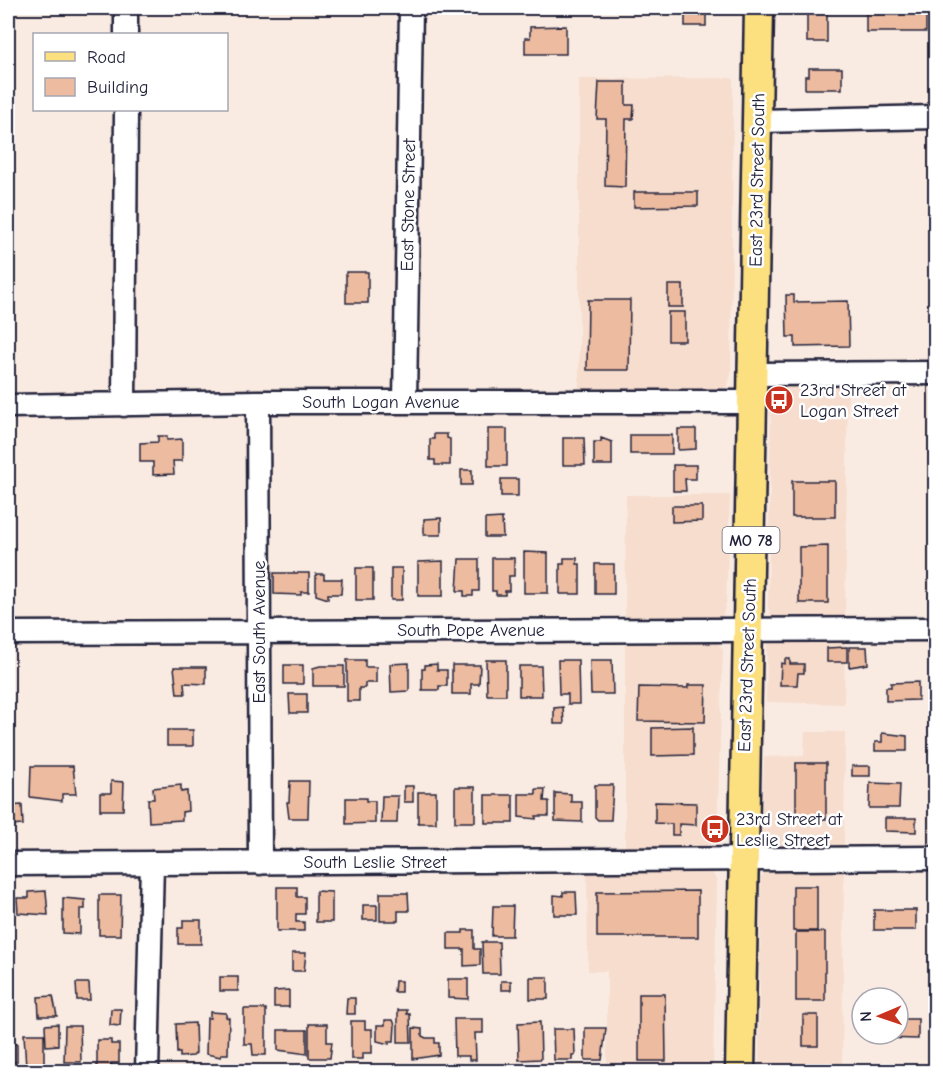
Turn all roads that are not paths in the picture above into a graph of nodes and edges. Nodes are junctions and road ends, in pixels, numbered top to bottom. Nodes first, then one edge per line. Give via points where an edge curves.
1 (126, 8) edge
2 (411, 8) edge
3 (759, 8) edge
4 (126, 33) edge
5 (126, 111) edge
6 (936, 117) edge
7 (759, 121) junction
8 (936, 373) edge
9 (754, 374) junction
10 (258, 402) junction
11 (405, 402) junction
12 (754, 402) junction
13 (8, 405) edge
14 (124, 405) junction
15 (936, 629) edge
16 (259, 630) junction
17 (748, 631) junction
18 (8, 633) edge
19 (936, 858) edge
20 (742, 860) junction
21 (152, 863) junction
22 (260, 863) junction
23 (8, 864) edge
24 (147, 1071) edge
25 (740, 1071) edge

1 - 4 street
2 - 11 street, East Stone Street
3 - 7 main road, East 23rd Street South / MO 78
5 - 14 street
6 - 7 street
7 - 9 main road, East 23rd Street South / MO 78
8 - 9 street
9 - 12 main road, East 23rd Street South / MO 78
10 - 11 street, South Logan Avenue
10 - 14 street, South Logan Avenue
10 - 16 street, East South Avenue
11 - 12 street, South Logan Avenue
12 - 17 main road, East 23rd Street South / MO 78
13 - 14 street, South Logan Avenue
15 - 17 street, South Pope Avenue
16 - 17 street, South Pope Avenue
16 - 18 street, South Pope Avenue
16 - 22 street, East South Avenue
17 - 20 main road, East 23rd Street South / MO 78
19 - 20 street, South Leslie Street
20 - 22 street, South Leslie Street
20 - 25 main road, East 23rd Street South / MO 78
21 - 22 street, South Leslie Street
21 - 23 street, South Leslie Street
21 - 24 street

